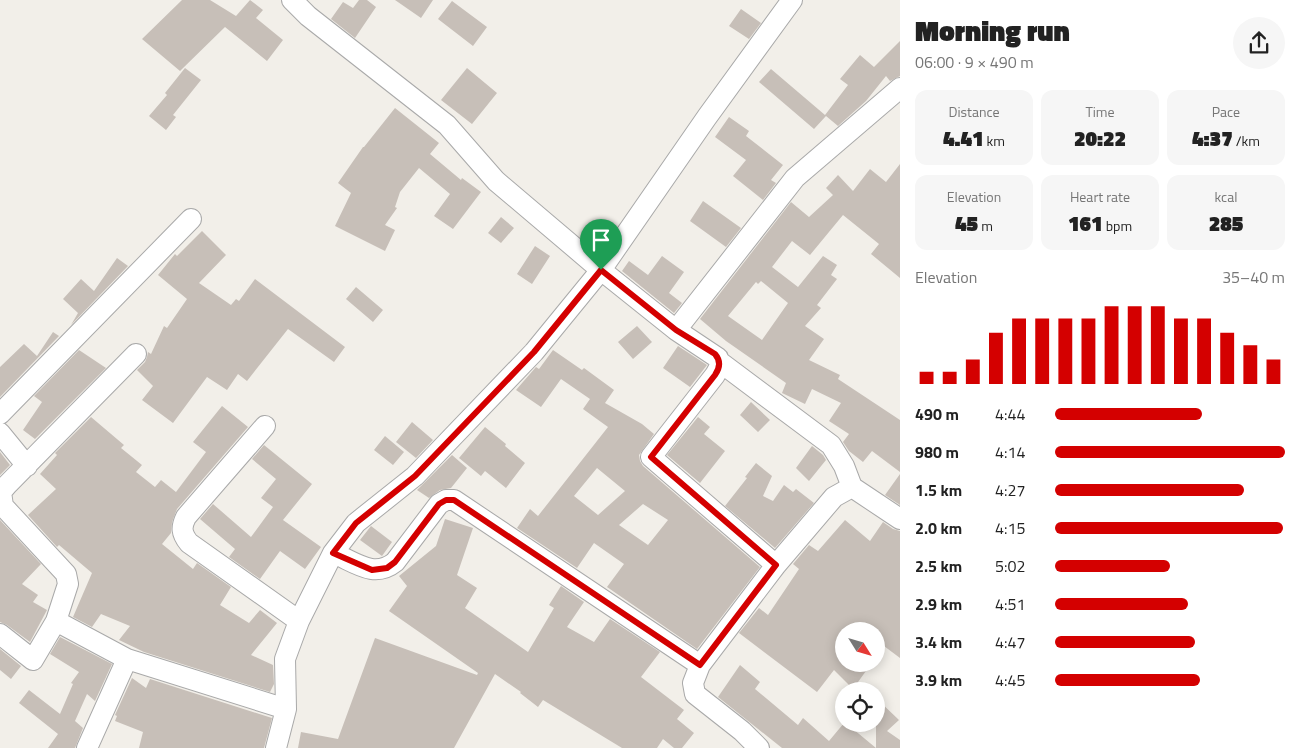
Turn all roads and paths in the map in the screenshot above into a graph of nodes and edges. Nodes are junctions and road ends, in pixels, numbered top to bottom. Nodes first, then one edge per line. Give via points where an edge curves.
1 (292, 0) edge
2 (792, 0) edge
3 (900, 88) edge
4 (191, 219) dead end
5 (601, 270) junction
6 (676, 330) junction
7 (136, 354) dead end
8 (720, 362) junction
9 (0, 414) edge
10 (265, 426) dead end
11 (0, 433) edge
12 (27, 466) junction
13 (852, 487) junction
14 (900, 519) edge
15 (333, 553) junction
16 (776, 565) junction
17 (56, 621) junction
18 (299, 621) junction
19 (0, 634) edge
20 (127, 659) junction
21 (700, 665) junction
22 (286, 709) junction
23 (87, 748) edge
24 (276, 748) edge
25 (759, 748) edge

1 - 5 street via 447,124 496,181
2 - 5 street
3 - 6 street via 795,178
4 - 9 street
5 - 6 street
5 - 15 street via 534,352 415,476 356,523
6 - 8 street via 715,354
7 - 12 street
8 - 13 street via 831,445
8 - 16 street via 715,375 651,457
10 - 18 street via 186,517 182,530 188,543
11 - 12 street
12 - 17 street via 1,492 1,499 3,506 66,574 68,584
13 - 14 street
13 - 16 street via 834,496
15 - 18 street
15 - 21 street via 372,570 387,568 439,504 454,500
16 - 21 street
17 - 19 street via 33,660
17 - 20 street
18 - 22 street via 284,659
20 - 22 street
20 - 23 street
21 - 25 street via 693,683 695,694
22 - 24 street

